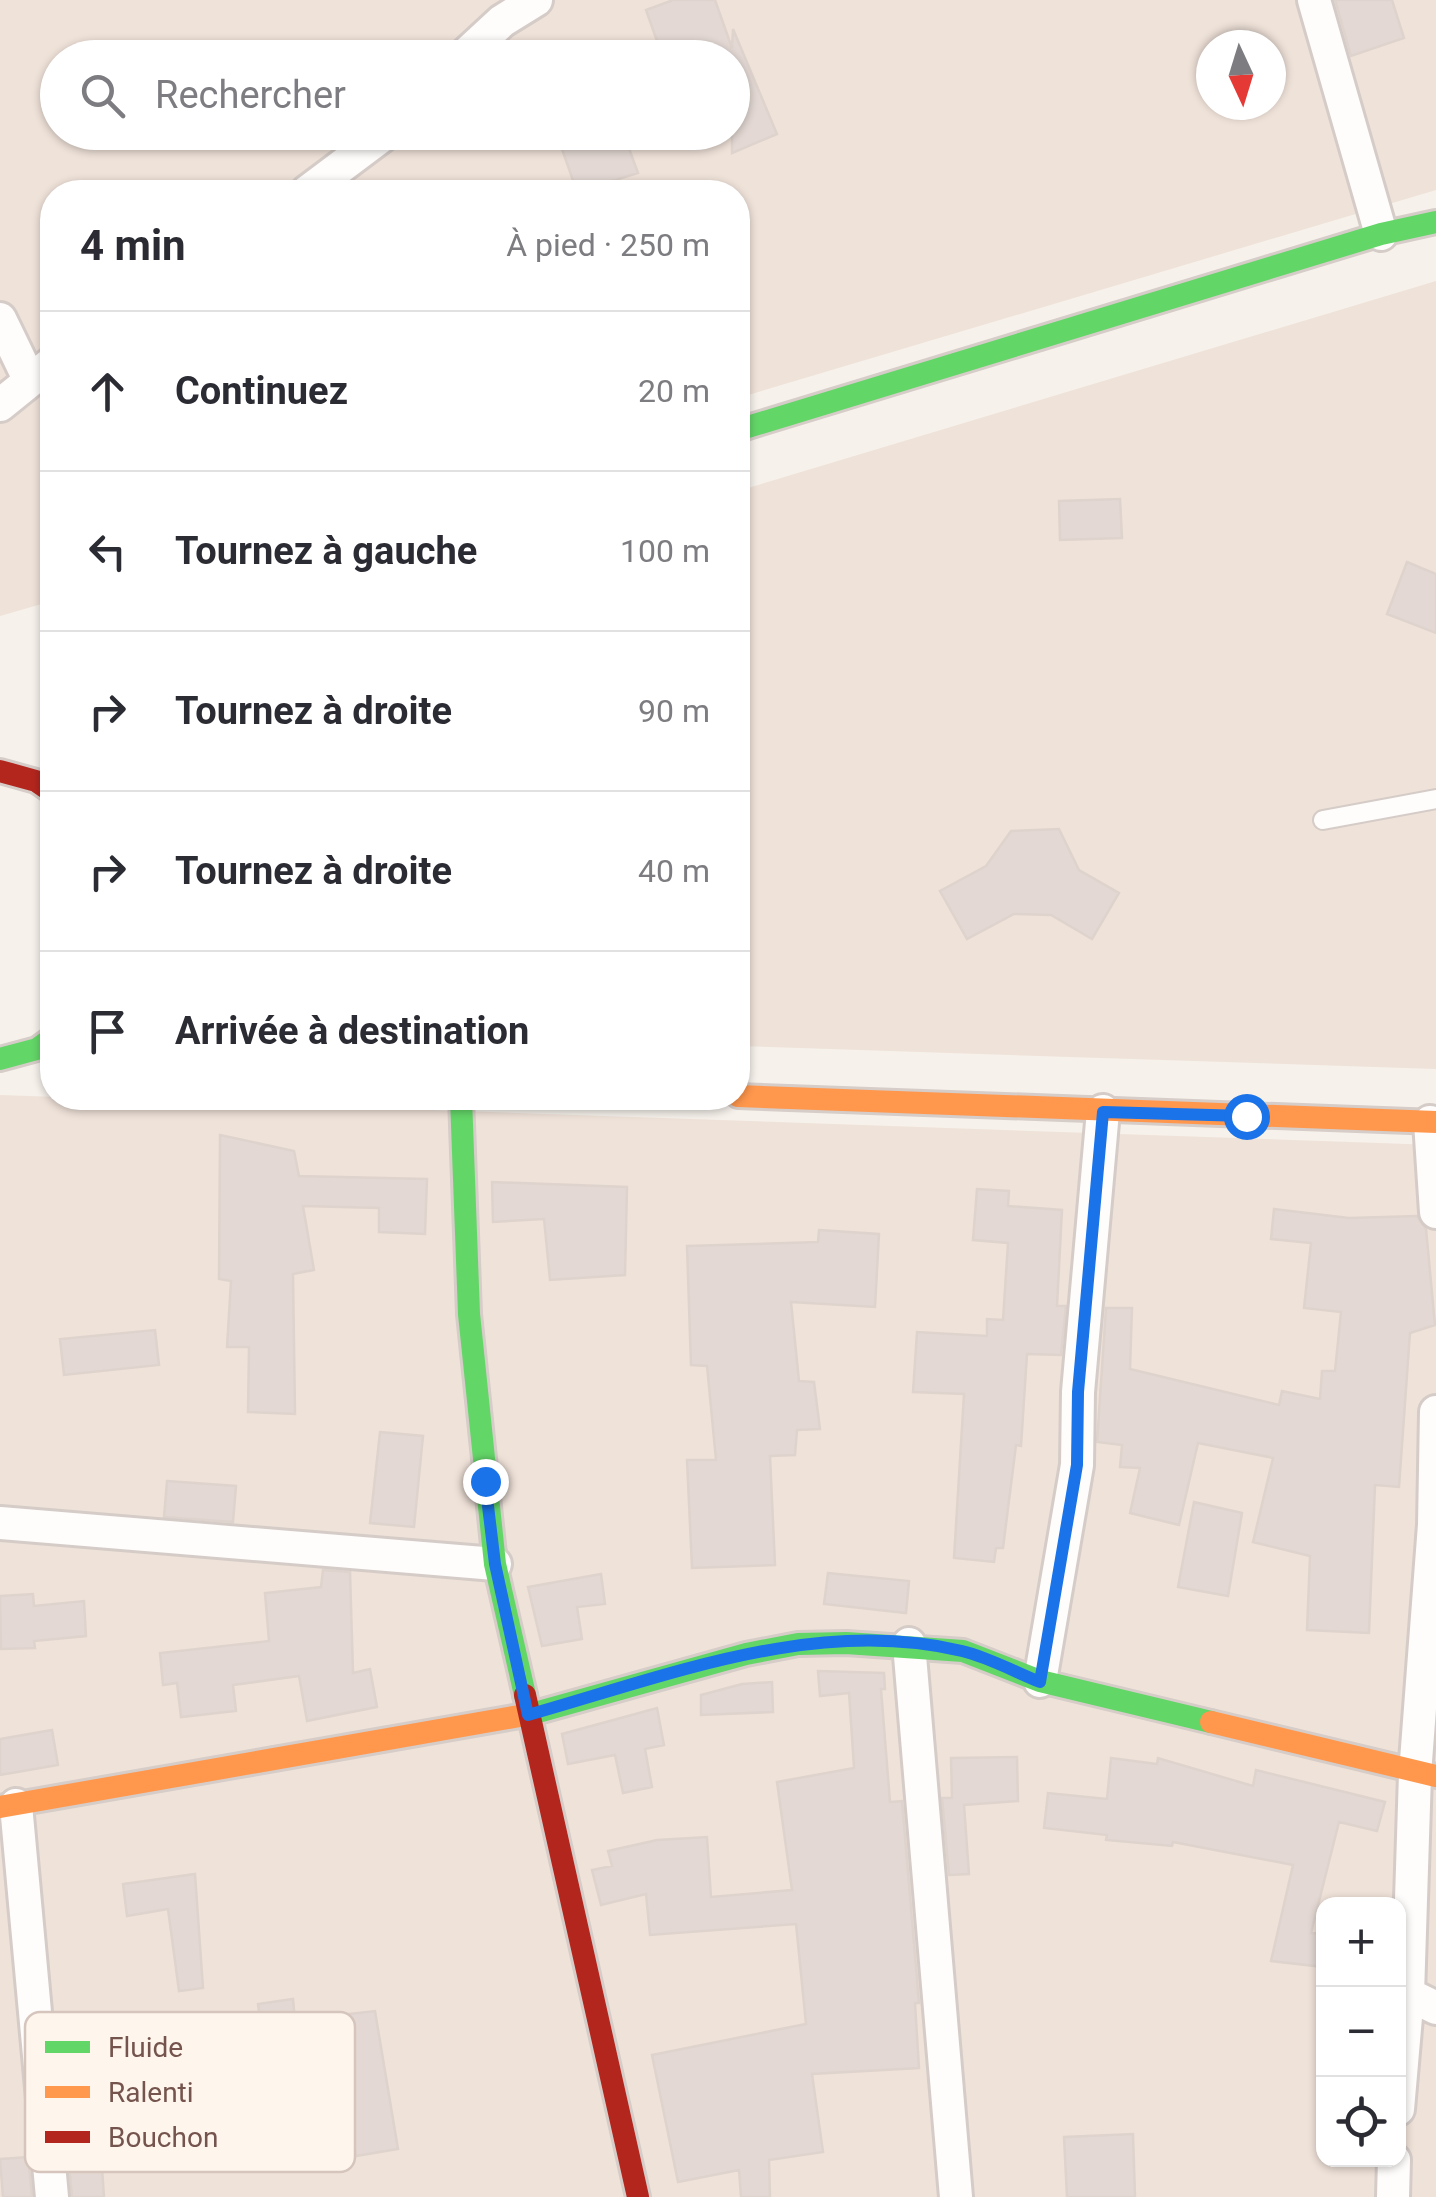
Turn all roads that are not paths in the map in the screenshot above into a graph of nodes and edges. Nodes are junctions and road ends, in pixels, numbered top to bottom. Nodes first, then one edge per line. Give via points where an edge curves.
1 (536, 0) edge
2 (1314, 0) edge
3 (481, 40) edge
4 (363, 150) edge
5 (323, 180) edge
6 (1436, 222) edge
7 (1380, 234) junction
8 (0, 319) edge
9 (40, 370) edge
10 (40, 372) edge
11 (0, 405) edge
12 (750, 426) edge
13 (1436, 799) edge
14 (1324, 820) dead end
15 (40, 1047) edge
16 (0, 1059) edge
17 (750, 1097) edge
18 (460, 1110) edge
19 (1103, 1112) junction
20 (1433, 1122) edge
21 (1436, 1212) edge
22 (1436, 1412) edge
23 (0, 1523) edge
24 (495, 1564) junction
25 (909, 1644) junction
26 (1040, 1682) junction
27 (528, 1715) junction
28 (1425, 1775) edge
29 (8, 1806) edge
30 (1422, 2001) edge
31 (31, 2012) edge
32 (1405, 2077) edge
33 (1394, 2167) edge
34 (49, 2172) edge
35 (52, 2197) edge
36 (638, 2197) edge
37 (956, 2197) edge
38 (1393, 2197) edge

1 - 3 street
2 - 7 street
4 - 5 street
6 - 7 street
7 - 12 street
8 - 9 street
10 - 11 street
13 - 14 lane
15 - 16 street
17 - 19 street
18 - 24 street via 469,1314
19 - 20 street
19 - 26 street via 1077,1465
20 - 21 street
22 - 28 street
23 - 24 street
24 - 27 street
25 - 26 street via 963,1651
25 - 27 street via 798,1644
25 - 37 street
26 - 28 street
27 - 29 street
27 - 36 street
28 - 30 street
29 - 31 street
30 - 32 street
33 - 38 street
34 - 35 street

